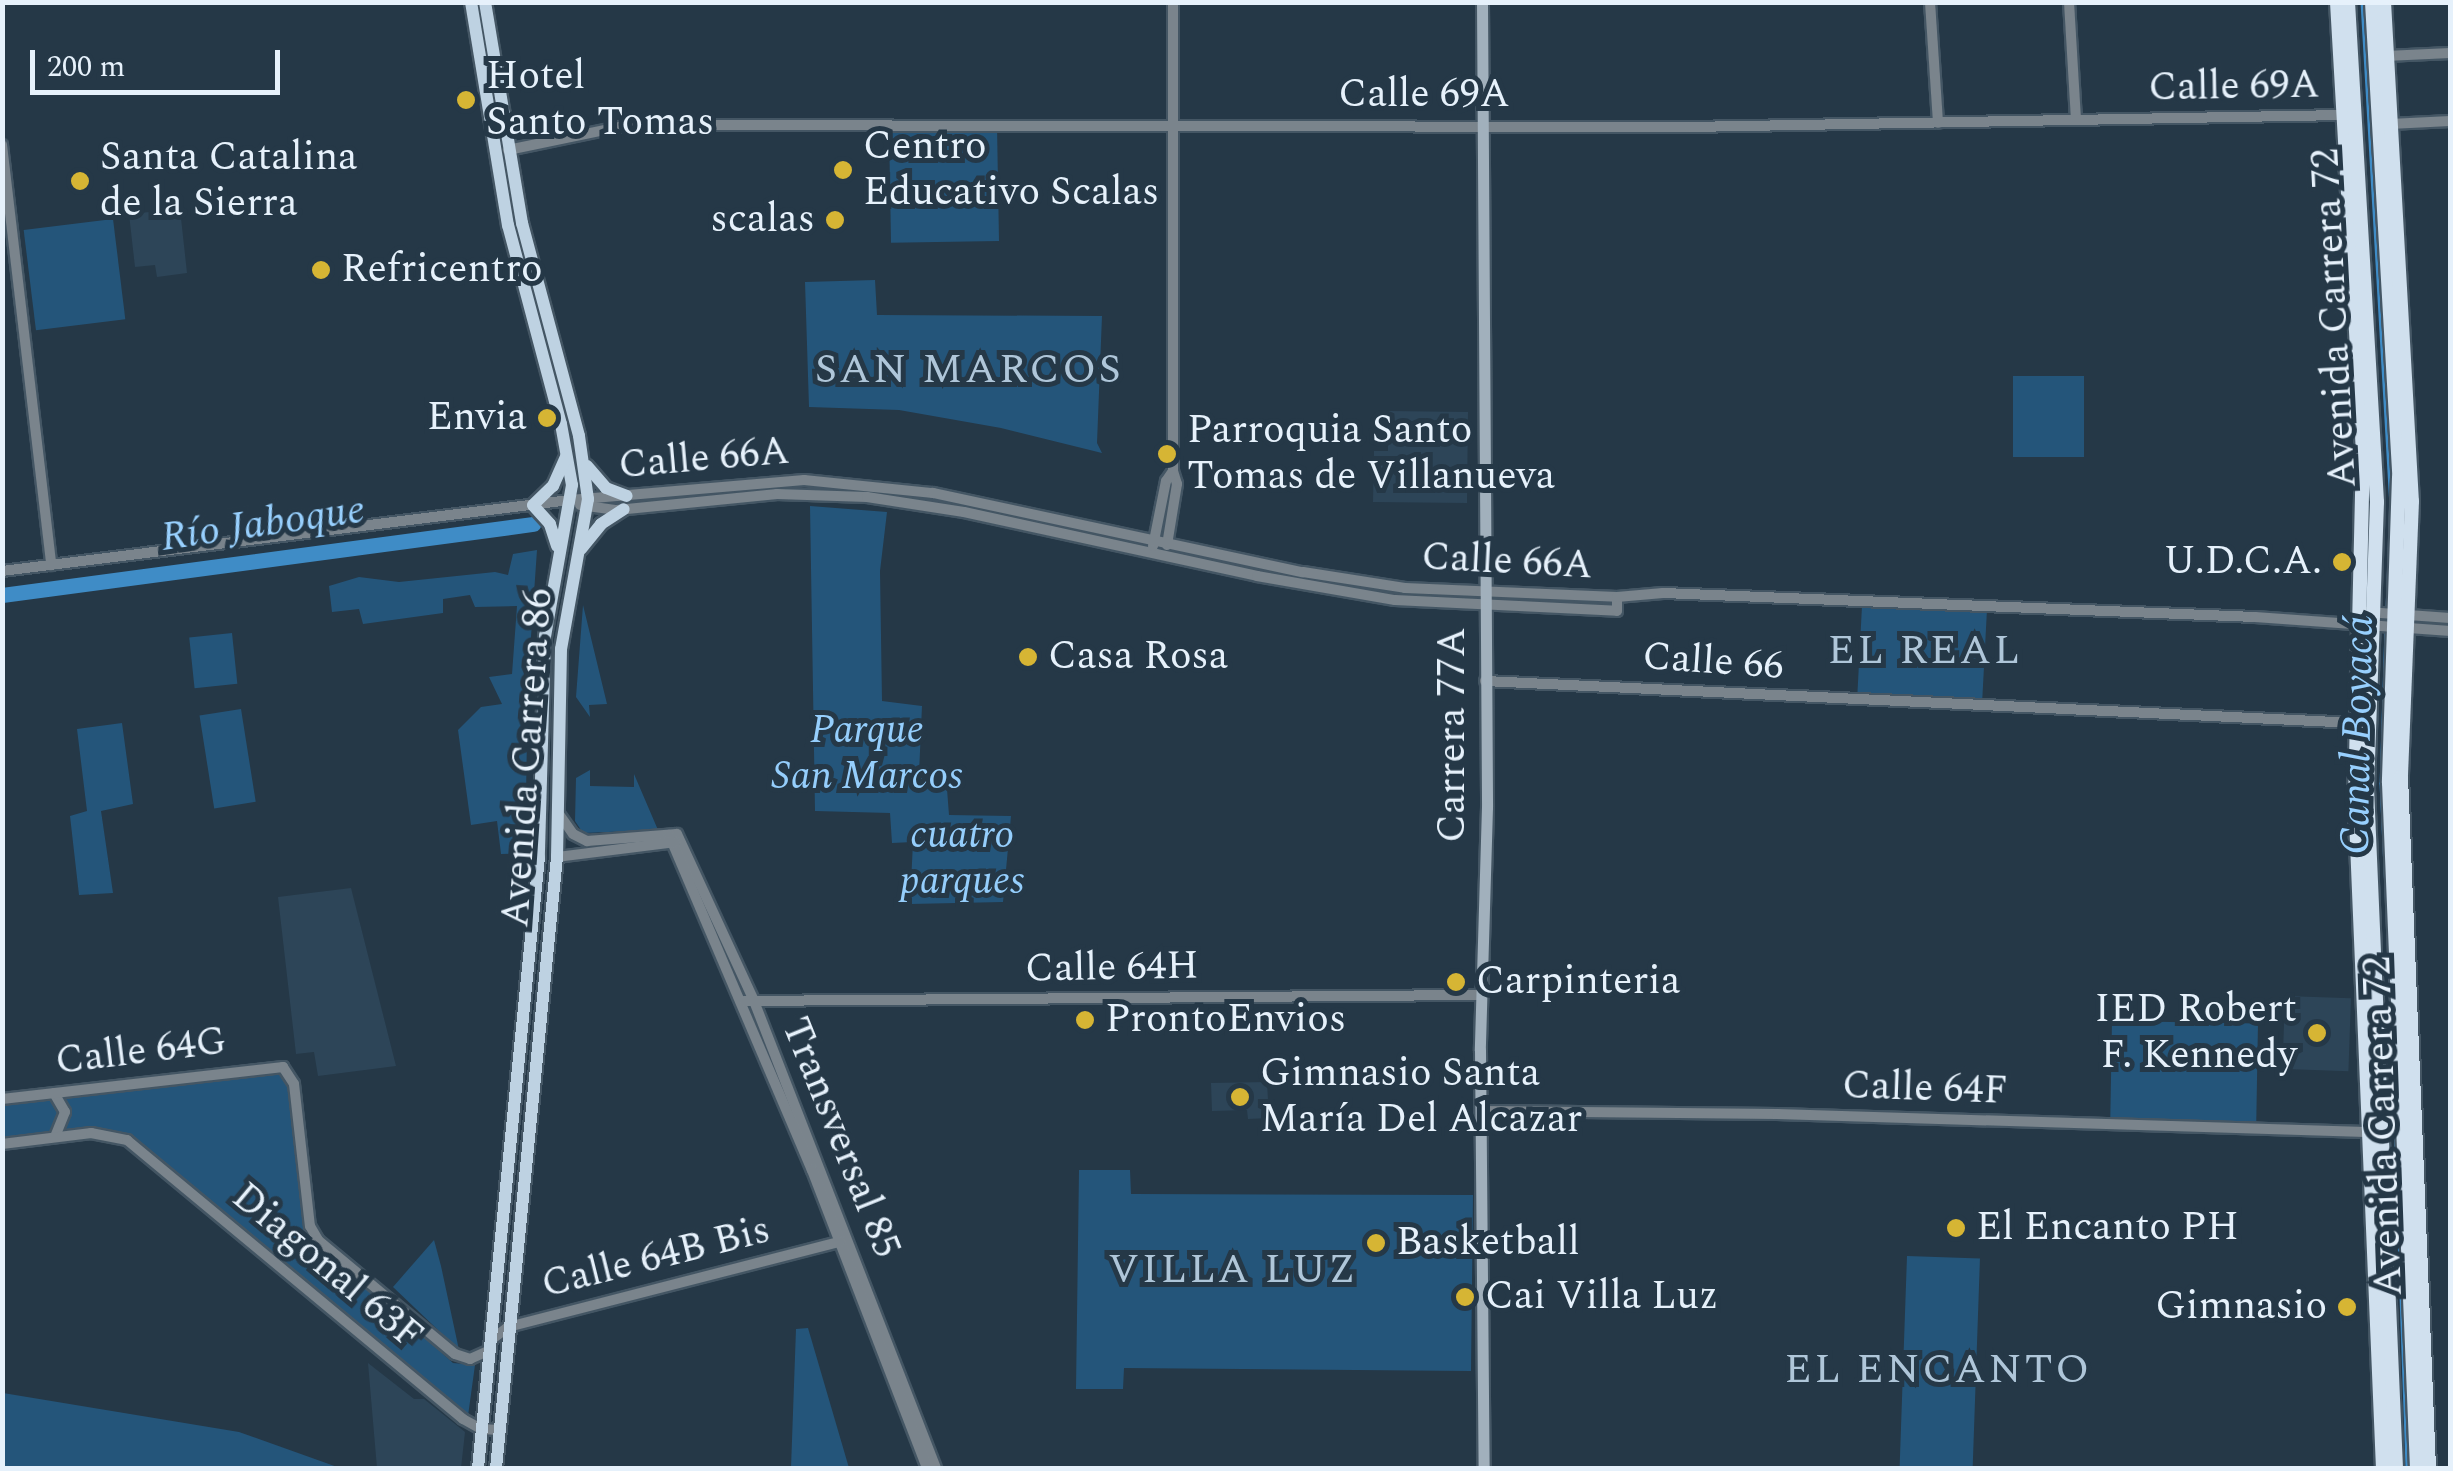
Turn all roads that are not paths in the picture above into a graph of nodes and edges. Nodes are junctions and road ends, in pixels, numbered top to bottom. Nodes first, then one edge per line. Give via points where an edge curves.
1 (471, 2) edge
2 (485, 2) edge
3 (1173, 2) edge
4 (1482, 2) edge
5 (1930, 2) edge
6 (2069, 2) edge
7 (2336, 2) edge
8 (2348, 2) edge
9 (2372, 2) edge
10 (2384, 2) edge
11 (2374, 34) junction
12 (2338, 36) junction
13 (2450, 53) edge
14 (2386, 56) junction
15 (2353, 68) junction
16 (2343, 115) junction
17 (2076, 120) junction
18 (2450, 121) edge
19 (1172, 123) junction
20 (1938, 123) junction
21 (2390, 124) junction
22 (1482, 126) junction
23 (2, 146) edge
24 (508, 150) junction
25 (2403, 331) junction
26 (2390, 350) junction
27 (567, 454) junction
28 (584, 463) junction
29 (1173, 471) junction
30 (570, 500) junction
31 (587, 503) junction
32 (626, 503) junction
33 (532, 505) junction
34 (1155, 540) junction
35 (1168, 542) junction
36 (558, 551) junction
37 (1152, 553) junction
38 (1164, 556) junction
39 (574, 559) junction
40 (51, 565) junction
41 (2, 571) edge
42 (1617, 597) junction
43 (1486, 600) junction
44 (2450, 618) edge
45 (2384, 620) junction
46 (2450, 630) edge
47 (1485, 681) junction
48 (2356, 723) junction
49 (559, 813) junction
50 (674, 838) junction
51 (556, 857) junction
52 (2363, 922) junction
53 (2376, 944) junction
54 (2410, 954) junction
55 (2398, 975) junction
56 (2377, 992) junction
57 (1481, 995) junction
58 (749, 1001) junction
59 (2364, 1013) junction
60 (54, 1093) junction
61 (2, 1099) edge
62 (1480, 1110) junction
63 (2366, 1132) junction
64 (55, 1138) junction
65 (123, 1138) joint
66 (2, 1144) edge
67 (2404, 1180) junction
68 (2418, 1198) junction
69 (318, 1240) joint
70 (840, 1242) junction
71 (867, 1287) junction
72 (2377, 1322) junction
73 (508, 1327) junction
74 (2390, 1344) junction
75 (491, 1345) junction
76 (2393, 1402) junction
77 (482, 1429) junction
78 (499, 1430) junction
79 (2382, 1436) junction
80 (478, 1468) edge
81 (496, 1468) edge
82 (927, 1468) edge
83 (936, 1468) edge
84 (1484, 1468) edge
85 (2382, 1468) edge
86 (2396, 1468) edge
87 (2417, 1468) edge
88 (2430, 1468) edge

1 - 27 main road, Avenida Carrera 86 via 508,225
2 - 24 main road, Avenida Carrera 86
3 - 19 street
4 - 22 main road, Carrera 77A
5 - 20 street
6 - 17 street
7 - 12 highway, Avenida Carrera 72
8 - 15 highway, Avenida Carrera 72
9 - 11 highway, Avenida Carrera 72
10 - 14 highway, Avenida Carrera 72
11 - 14 highway
11 - 26 highway, Avenida Carrera 72
12 - 15 highway
12 - 16 highway, Avenida Carrera 72
13 - 14 street
14 - 21 highway, Avenida Carrera 72
15 - 45 highway, Avenida Carrera 72
16 - 17 street, Calle 69A
16 - 45 highway, Avenida Carrera 72 via 2363,451
17 - 20 street, Calle 69A
18 - 21 street
19 - 22 street, Calle 69A
19 - 24 street, Calle 69A via 629,125
19 - 29 street
20 - 22 street, Calle 69A
21 - 25 highway, Avenida Carrera 72
22 - 43 main road, Carrera 77A
23 - 40 street
24 - 28 main road, Avenida Carrera 86
25 - 26 highway
25 - 45 highway, Avenida Carrera 72 via 2412,500
26 - 45 highway, Avenida Carrera 72 via 2400,500
27 - 30 main road, Avenida Carrera 86
27 - 33 main road via 553,486
28 - 31 main road, Avenida Carrera 86
28 - 32 main road
29 - 34 street
29 - 35 street
30 - 31 street, Calle 66A
30 - 33 street, Calle 66A
30 - 36 main road, Avenida Carrera 86
31 - 32 street, Calle 66A
31 - 39 main road, Avenida Carrera 86
32 - 34 street, Calle 66A via 757,482 840,482 932,493
32 - 37 street, Calle 66A via 777,494 867,497
32 - 39 main road
33 - 36 main road via 550,524
33 - 40 street, Calle 66A
34 - 35 street, Calle 66A
34 - 37 street
35 - 38 street
35 - 43 street, Calle 66A
36 - 75 main road, Avenida Carrera 86 via 546,636 540,852
37 - 38 street, Calle 66A
38 - 43 street, Calle 66A via 1349,593
39 - 49 main road, Avenida Carrera 86 via 558,691
40 - 41 street, Calle 66A
42 - 43 street, Calle 66A
42 - 43 street, Calle 66A via 1617,611
42 - 45 street, Calle 66A via 1711,594
43 - 47 main road, Carrera 77A
44 - 45 street, Calle 66A
45 - 46 street, Calle 66A
45 - 48 highway, Avenida Carrera 72
45 - 53 highway, Avenida Carrera 72 via 2367,788
45 - 54 highway, Avenida Carrera 72
45 - 55 highway, Avenida Carrera 72
47 - 48 street, Calle 66
47 - 57 main road, Carrera 77A
48 - 52 highway, Avenida Carrera 72
49 - 50 street via 573,834 588,841
49 - 51 main road, Avenida Carrera 86
50 - 51 street
50 - 58 street, Transversal 85
51 - 73 main road, Avenida Carrera 86
52 - 53 highway
52 - 59 highway, Avenida Carrera 72
53 - 56 highway, Avenida Carrera 72
54 - 55 highway
54 - 68 highway, Avenida Carrera 72
55 - 67 highway, Avenida Carrera 72
56 - 59 highway
56 - 74 highway, Avenida Carrera 72
57 - 58 street, Calle 64H
57 - 62 main road, Carrera 77A
58 - 70 street, Transversal 85
58 - 71 street, Transversal 85
59 - 63 highway, Avenida Carrera 72
60 - 61 street, Calle 64G
60 - 64 street via 65,1112
60 - 69 street, Calle 64G via 287,1069 310,1226
62 - 63 street, Calle 64F
62 - 84 main road, Carrera 77A
63 - 72 highway, Avenida Carrera 72
64 - 65 street, Calle 64G
64 - 66 street, Calle 64G
65 - 77 street, Diagonal 63F
67 - 68 highway
67 - 87 highway, Avenida Carrera 72
68 - 88 highway, Avenida Carrera 72
69 - 75 street, Diagonal 63F via 454,1354 470,1359
70 - 71 street
70 - 73 street, Calle 64B Bis
70 - 82 street, Transversal 85
71 - 83 street, Transversal 85
72 - 74 highway
72 - 79 highway, Avenida Carrera 72
73 - 75 street, Calle 64B Bis
73 - 78 main road, Avenida Carrera 86
74 - 76 highway, Avenida Carrera 72
75 - 77 main road, Avenida Carrera 86
76 - 79 highway
76 - 86 highway, Avenida Carrera 72
77 - 78 street
77 - 80 main road, Avenida Carrera 86
78 - 81 main road, Avenida Carrera 86
79 - 85 highway, Avenida Carrera 72

